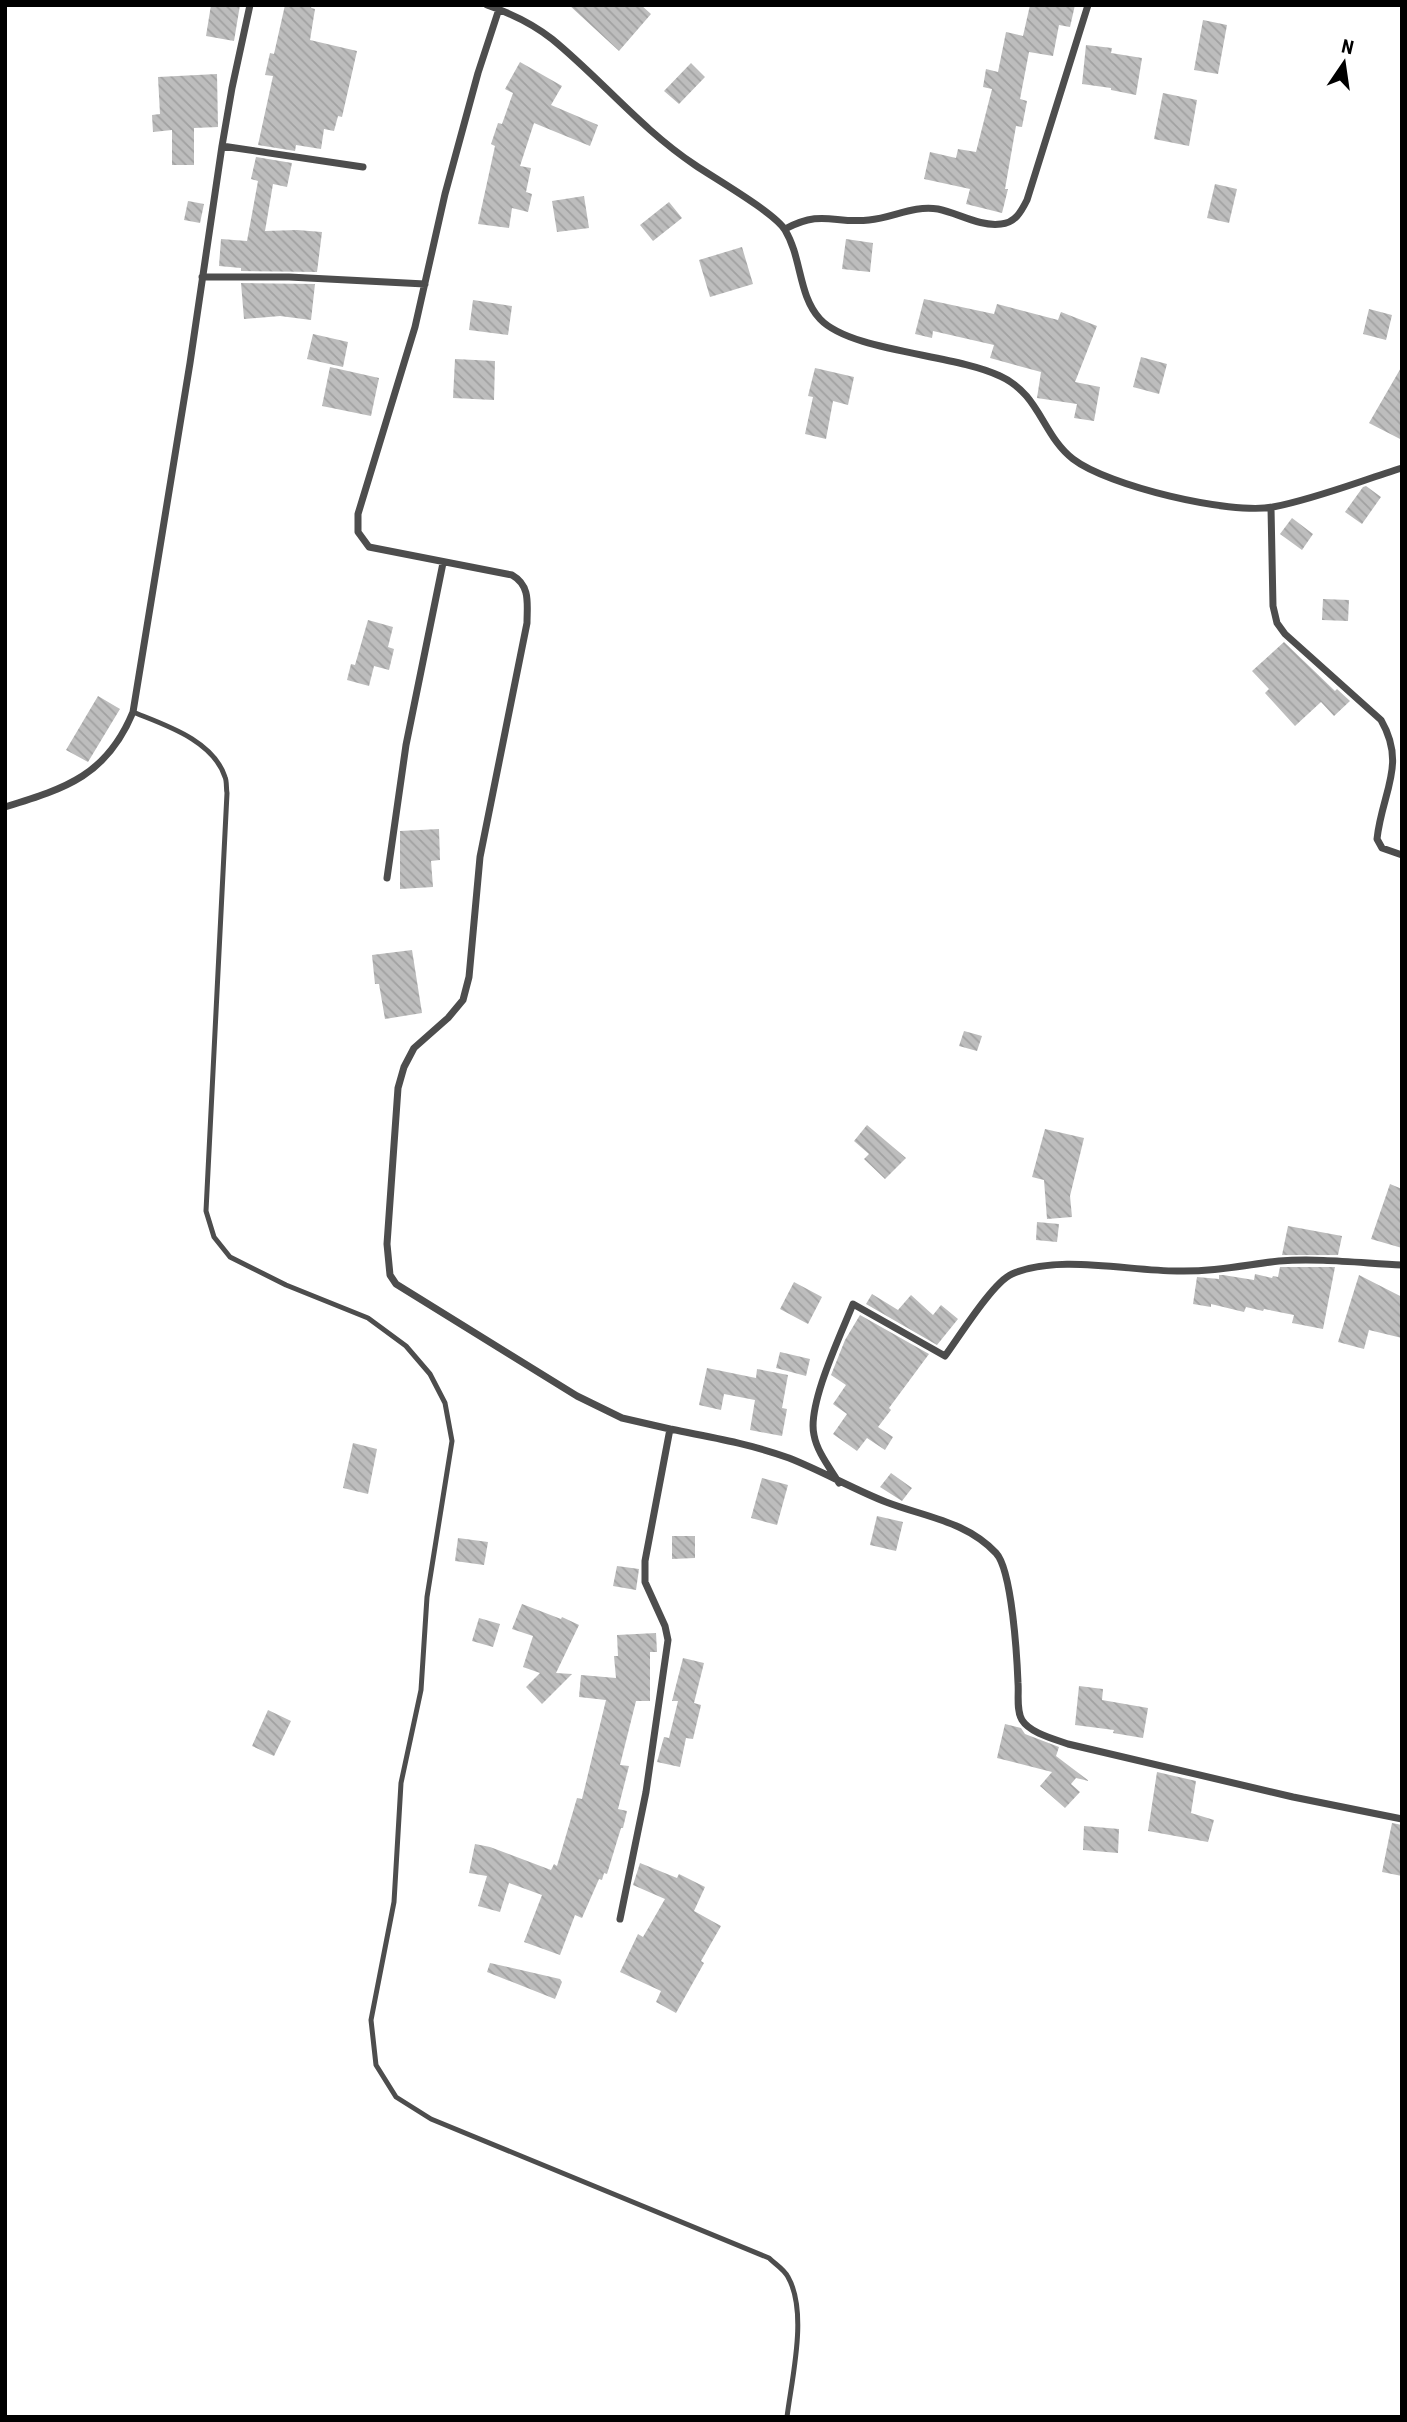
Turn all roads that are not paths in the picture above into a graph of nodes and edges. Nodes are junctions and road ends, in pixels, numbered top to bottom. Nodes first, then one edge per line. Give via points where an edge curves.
1 (250, 5) edge
2 (487, 5) edge
3 (1088, 5) edge
4 (499, 9) junction
5 (222, 146) junction
6 (363, 167) dead end
7 (785, 229) junction
8 (202, 277) junction
9 (425, 284) junction
10 (1402, 468) edge
11 (1271, 508) junction
12 (443, 563) junction
13 (133, 712) junction
14 (5, 807) edge
15 (1402, 855) edge
16 (387, 878) dead end
17 (1402, 1265) edge
18 (670, 1429) junction
19 (839, 1483) junction
20 (1402, 1819) edge
21 (620, 1919) dead end
22 (787, 2417) edge

1 - 5 street
2 - 4 street
3 - 7 street via 1019,215 1001,224 924,208 866,221 819,217
4 - 7 street via 551,38 645,128
4 - 9 street via 470,100
5 - 6 street
5 - 8 street
7 - 11 street via 813,309 840,332 1002,376 1032,399 1074,459 1100,472 1185,500
8 - 9 street
8 - 13 street
9 - 12 street via 363,494 358,532 369,547
10 - 11 street
11 - 15 street via 1277,623 1393,734 1399,765 1377,839 1382,848
12 - 16 street via 406,745
12 - 18 street via 520,580 527,592 527,623 480,857 463,1000 414,1048 398,1088 387,1244 390,1275 405,1290 577,1396 622,1418
13 - 14 street via 112,752 97,766 63,787
13 - 22 lane via 184,733 209,752 225,777 206,1211 214,1237 230,1257 368,1318 406,1346 430,1374 444,1403 452,1441 427,1597 421,1690 401,1783 394,1902 371,2020 376,2065 396,2097 431,2119 769,2258 787,2274 796,2293 799,2319
17 - 19 street via 1280,1261 1176,1272 1098,1266 1032,1268 1010,1274 997,1285 945,1356 853,1304 813,1412 818,1448
18 - 19 street via 747,1444
18 - 21 street via 645,1561 645,1582 668,1640 665,1673
19 - 20 street via 975,1534 999,1555 1008,1584 1019,1713 1022,1722 1034,1730 1068,1744

